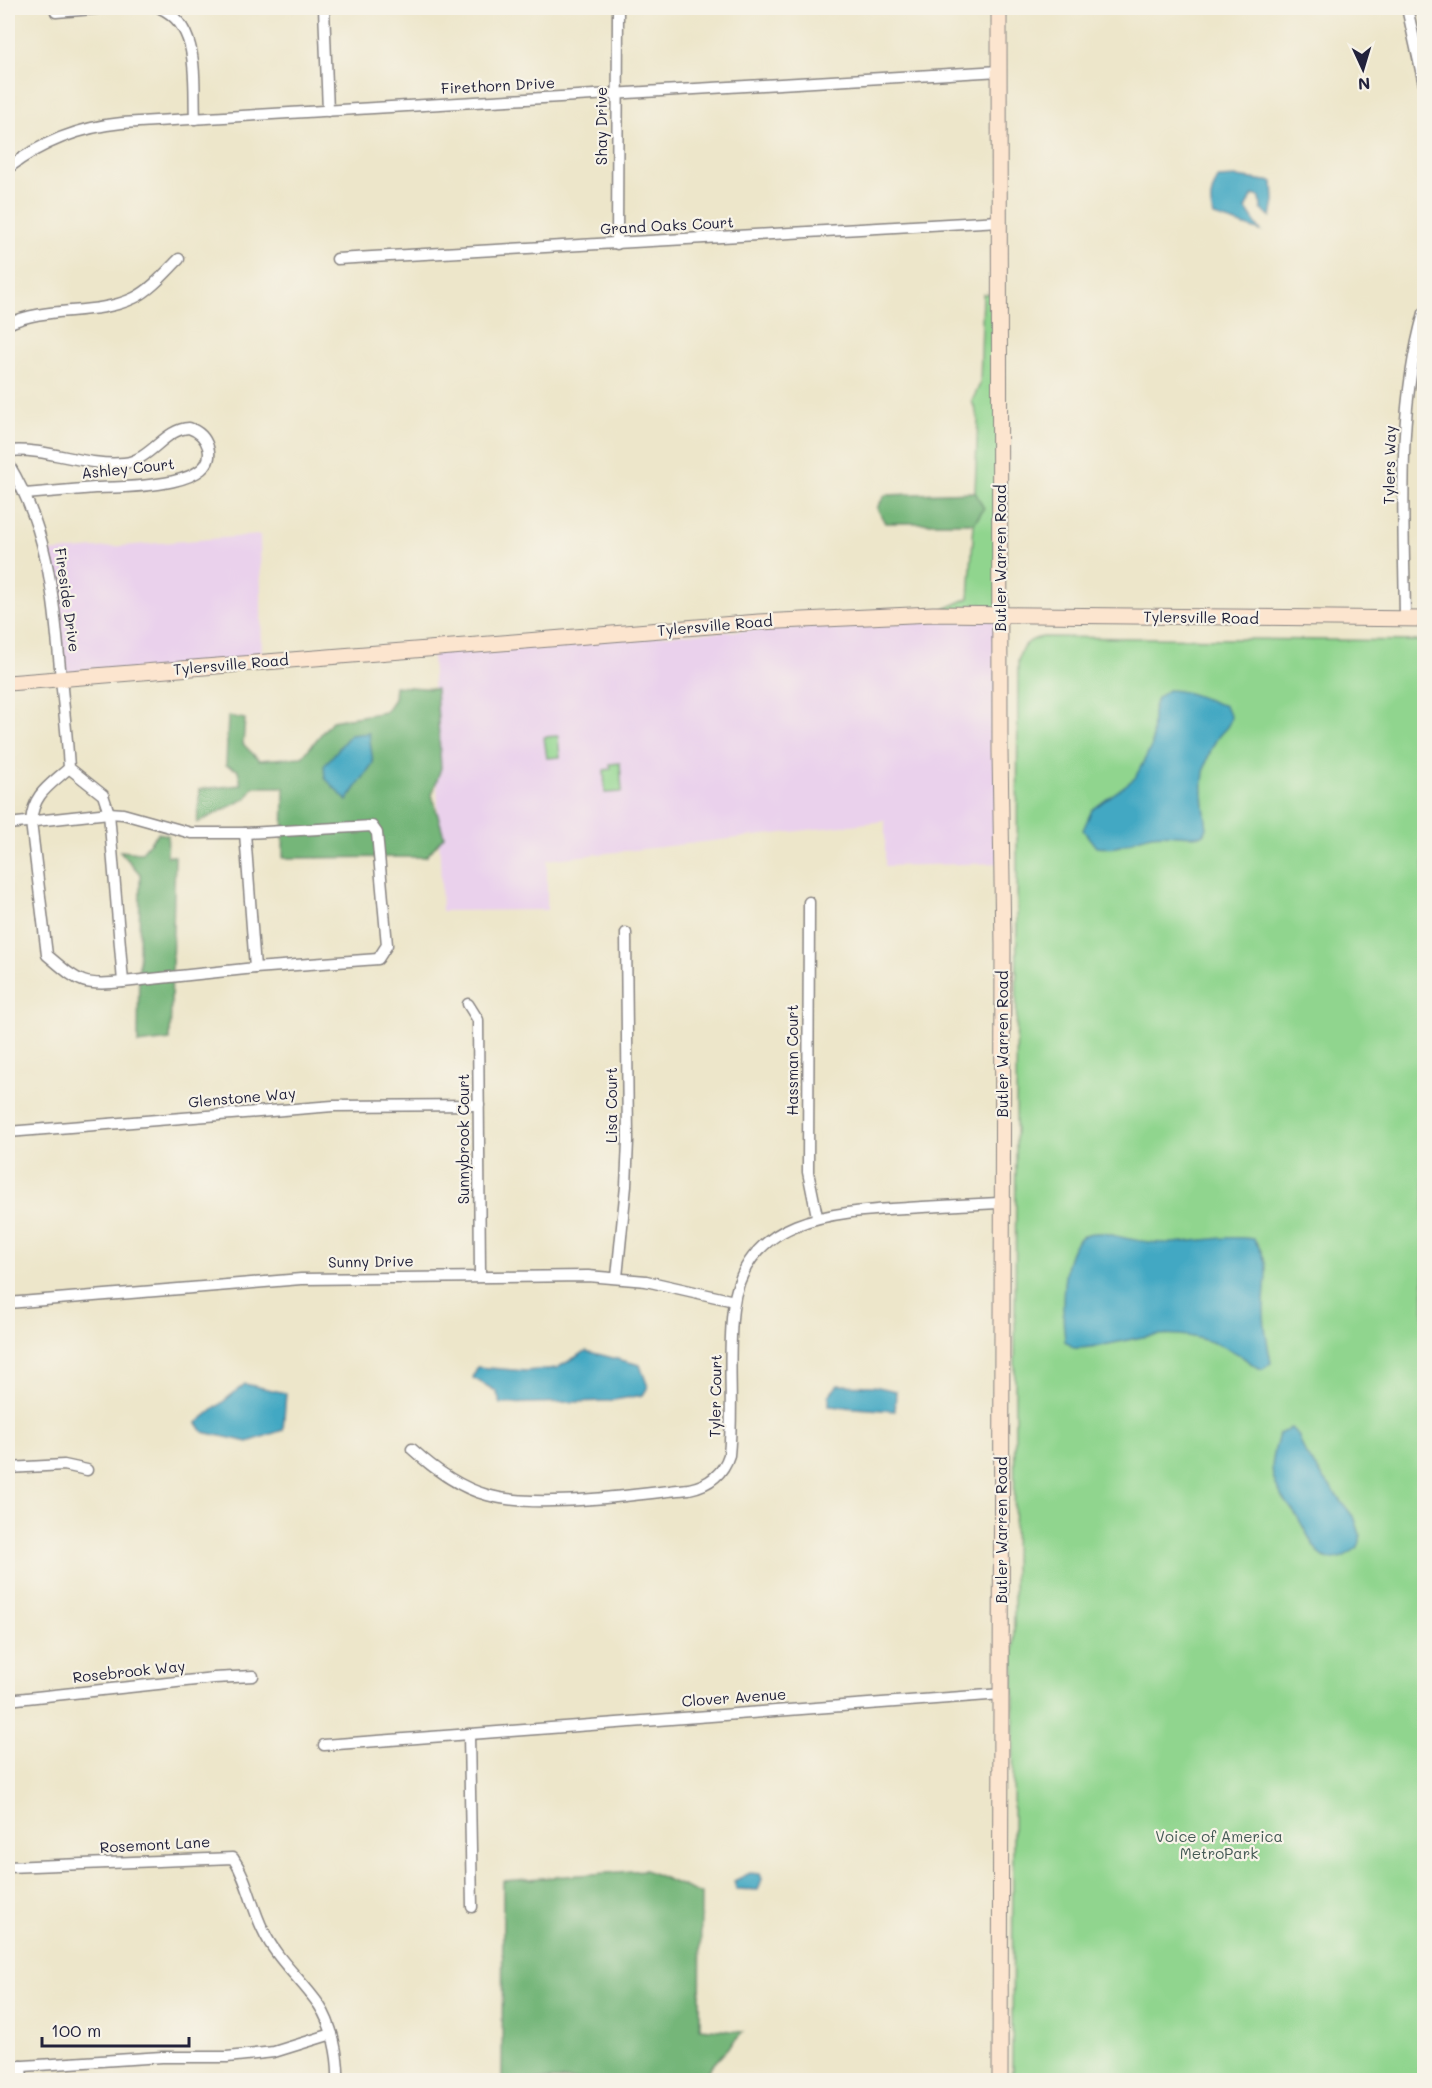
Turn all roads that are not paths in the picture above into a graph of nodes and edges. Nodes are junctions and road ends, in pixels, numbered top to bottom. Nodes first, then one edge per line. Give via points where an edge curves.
1 (105, 8) edge
2 (160, 8) edge
3 (324, 8) edge
4 (618, 8) edge
5 (999, 8) edge
6 (1407, 8) edge
7 (56, 12) dead end
8 (1000, 71) junction
9 (1425, 84) edge
10 (617, 94) junction
11 (328, 111) junction
12 (195, 118) junction
13 (8, 168) edge
14 (1000, 221) junction
15 (617, 244) junction
16 (179, 259) dead end
17 (337, 259) dead end
18 (1425, 313) edge
19 (8, 324) edge
20 (8, 451) edge
21 (8, 463) edge
22 (25, 494) junction
23 (1001, 615) junction
24 (1405, 619) junction
25 (1425, 619) edge
26 (61, 678) junction
27 (8, 683) edge
28 (69, 768) junction
29 (109, 813) junction
30 (31, 822) junction
31 (8, 824) edge
32 (245, 833) junction
33 (809, 902) dead end
34 (626, 933) dead end
35 (255, 968) junction
36 (123, 982) junction
37 (468, 1004) dead end
38 (479, 1105) junction
39 (8, 1132) edge
40 (1002, 1203) junction
41 (817, 1216) junction
42 (480, 1276) junction
43 (617, 1277) junction
44 (734, 1301) junction
45 (8, 1303) edge
46 (412, 1449) dead end
47 (8, 1468) edge
48 (87, 1470) dead end
49 (254, 1677) dead end
50 (1002, 1694) junction
51 (8, 1700) edge
52 (469, 1734) junction
53 (324, 1745) dead end
54 (8, 1867) edge
55 (472, 1907) dead end
56 (332, 2034) junction
57 (21, 2066) junction
58 (8, 2067) edge
59 (22, 2080) edge
60 (338, 2080) edge
61 (1000, 2080) edge

1 - 7 street
2 - 12 street via 178,20 189,40
3 - 11 street
4 - 10 street, Shay Drive
5 - 8 main road, Butler Warren Road
6 - 9 street
8 - 10 street, Firethorn Drive
8 - 14 main road, Butler Warren Road
10 - 11 street, Firethorn Drive
10 - 15 street, Shay Drive
11 - 12 street, Firethorn Drive
12 - 13 street, Firethorn Drive via 86,129 45,144
14 - 15 street, Grand Oaks Court
14 - 23 main road, Butler Warren Road
15 - 17 street, Grand Oaks Court
16 - 19 street via 141,294 121,303 47,312
18 - 24 street, Tylers Way via 1410,369 1405,413
20 - 22 street, Ashley Court via 126,463 147,455 176,431 189,428 202,435 209,448 202,468 176,481
21 - 22 street, Fireside Drive
22 - 26 street, Fireside Drive via 50,572
23 - 24 main road, Tylersville Road
23 - 26 main road, Tylersville Road via 874,615 780,621
23 - 40 main road, Butler Warren Road
24 - 25 main road, Tylersville Road
26 - 27 main road, Tylersville Road
26 - 28 street, Fireside Drive
28 - 29 street via 104,795
28 - 30 street via 38,796 32,805
29 - 30 street
29 - 32 street via 191,833
29 - 36 street
30 - 31 street
30 - 36 street via 47,955 92,986
32 - 35 street
32 - 35 street via 372,826 377,834 387,945 378,958
33 - 41 street, Hassman Court via 808,1172
34 - 43 street, Lisa Court via 628,1141
35 - 36 street
37 - 38 street, Sunnybrook Court via 478,1020
38 - 39 street, Glenstone Way via 333,1106
38 - 42 street, Sunnybrook Court
40 - 41 street, Tyler Court
40 - 50 main road, Butler Warren Road
41 - 44 street, Tyler Court via 785,1229 762,1248 745,1273
42 - 43 street, Sunny Drive
42 - 45 street, Sunny Drive via 301,1279
43 - 44 street, Sunny Drive
44 - 46 street, Tyler Court via 729,1455 720,1473 703,1485 550,1500 507,1499 453,1480
47 - 48 street via 64,1465
49 - 51 street, Rosebrook Way
50 - 52 street, Clover Avenue
50 - 61 main road, Butler Warren Road
52 - 53 street, Clover Avenue
52 - 55 street
54 - 56 street, Rosemont Lane via 233,1858 243,1872 263,1932 320,2006
56 - 57 street via 274,2052 227,2057
56 - 60 street, Rosemont Lane
57 - 58 street
57 - 59 street

